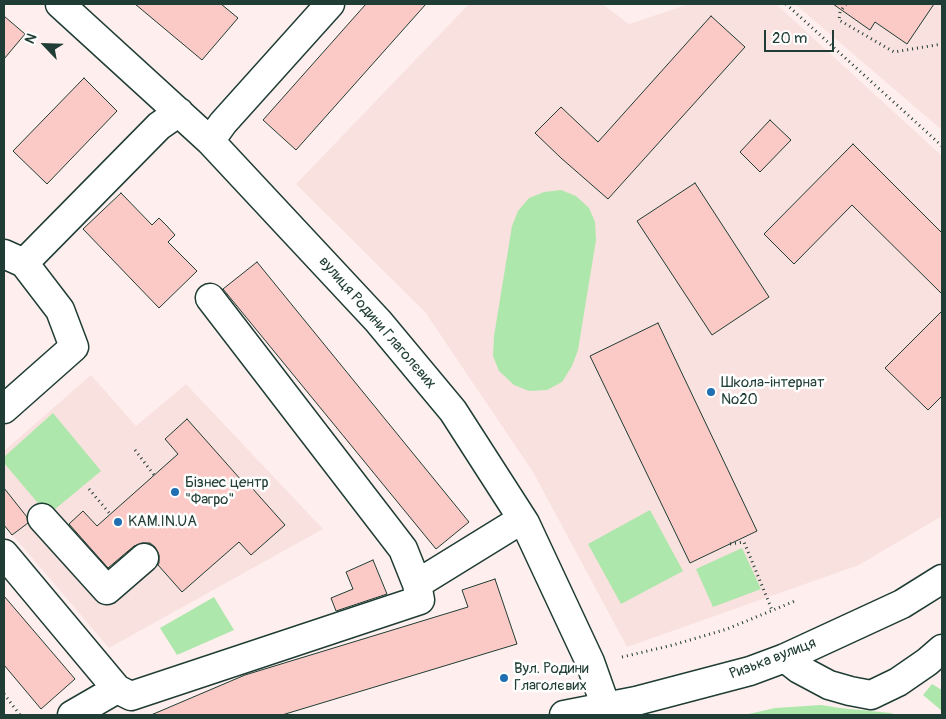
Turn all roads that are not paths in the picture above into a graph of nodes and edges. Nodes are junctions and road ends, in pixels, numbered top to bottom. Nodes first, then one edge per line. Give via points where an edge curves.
1 (60, 4) edge
2 (330, 4) edge
3 (179, 112) junction
4 (210, 141) junction
5 (14, 258) edge
6 (210, 298) dead end
7 (4, 409) edge
8 (42, 518) dead end
9 (525, 523) junction
10 (4, 554) edge
11 (144, 558) dead end
12 (942, 579) edge
13 (418, 584) junction
14 (942, 649) edge
15 (785, 658) junction
16 (117, 689) junction
17 (621, 708) edge
18 (72, 715) edge
19 (564, 715) edge

1 - 3 street, вулиця Родини Глаголєвих
2 - 4 street
3 - 4 street, вулиця Родини Глаголєвих
3 - 5 street via 159,126
4 - 9 street, вулиця Родини Глаголєвих via 378,321 453,411
5 - 7 street via 60,310 74,347
6 - 13 street via 403,549
8 - 11 street via 108,590
9 - 13 street via 511,526
9 - 17 street, вулиця Родини Глаголєвих via 590,662
10 - 16 street
12 - 15 street, Ризька вулиця via 902,604
13 - 16 street via 420,600 131,696
14 - 15 street via 898,682 871,695 829,685 798,669
15 - 17 street, Ризька вулиця
16 - 18 street
17 - 19 street, Ризька вулиця

